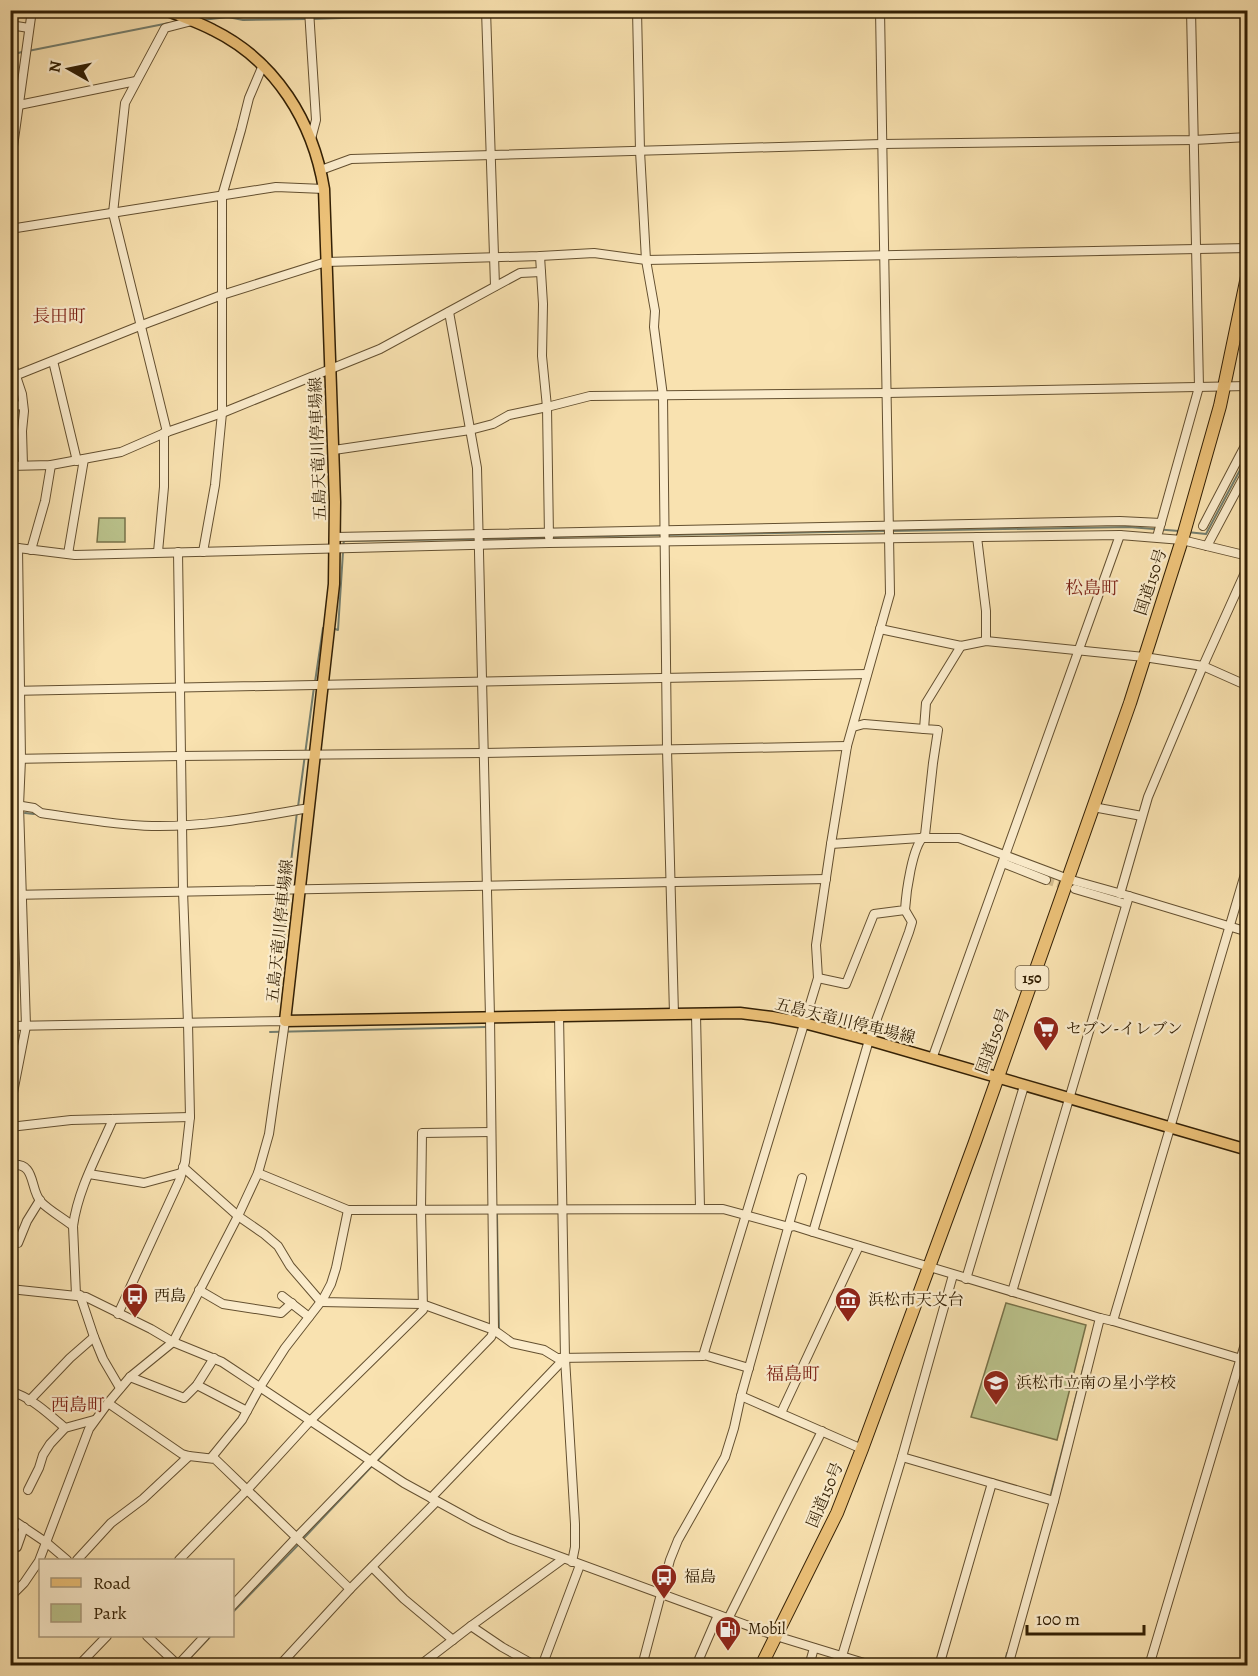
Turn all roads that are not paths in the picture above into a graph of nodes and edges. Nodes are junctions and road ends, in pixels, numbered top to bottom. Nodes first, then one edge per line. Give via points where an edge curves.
1 (32, 10) edge
2 (166, 10) edge
3 (486, 10) edge
4 (637, 10) edge
5 (880, 10) edge
6 (309, 12) edge
7 (1191, 14) edge
8 (189, 20) junction
9 (10, 25) edge
10 (29, 28) junction
11 (263, 65) junction
12 (136, 81) junction
13 (19, 105) junction
14 (1248, 137) edge
15 (311, 139) junction
16 (1194, 140) junction
17 (882, 144) junction
18 (640, 151) junction
19 (490, 155) junction
20 (11, 163) edge
21 (321, 170) junction
22 (324, 189) junction
23 (222, 196) junction
24 (113, 213) junction
25 (10, 229) edge
26 (1248, 248) edge
27 (1196, 249) junction
28 (493, 256) junction
29 (540, 256) junction
30 (884, 256) junction
31 (646, 260) junction
32 (326, 262) junction
33 (541, 272) junction
34 (1248, 272) edge
35 (495, 286) junction
36 (222, 295) junction
37 (449, 312) junction
38 (142, 325) junction
39 (10, 358) edge
40 (53, 361) junction
41 (330, 368) junction
42 (17, 375) junction
43 (1225, 386) junction
44 (1248, 386) edge
45 (1199, 387) junction
46 (887, 393) junction
47 (663, 396) junction
48 (23, 405) junction
49 (10, 406) edge
50 (547, 407) junction
51 (222, 413) junction
52 (470, 430) junction
53 (166, 433) junction
54 (1248, 440) edge
55 (334, 450) junction
56 (80, 460) junction
57 (23, 465) junction
58 (51, 465) junction
59 (10, 466) edge
60 (1248, 469) edge
61 (1218, 498) junction
62 (1229, 504) junction
63 (1161, 523) junction
64 (1203, 526) dead end
65 (664, 531) junction
66 (889, 532) junction
67 (549, 533) junction
68 (479, 535) junction
69 (1120, 535) junction
70 (977, 537) junction
71 (1157, 537) junction
72 (1182, 540) junction
73 (664, 542) junction
74 (335, 543) junction
75 (549, 543) junction
76 (478, 546) junction
77 (1207, 546) junction
78 (14, 548) edge
79 (32, 550) junction
80 (158, 552) junction
81 (178, 552) junction
82 (203, 552) junction
83 (68, 554) junction
84 (1248, 556) edge
85 (1248, 567) edge
86 (880, 629) junction
87 (986, 641) junction
88 (961, 646) junction
89 (1079, 651) junction
90 (1144, 657) junction
91 (1203, 666) junction
92 (867, 674) junction
93 (668, 678) junction
94 (481, 682) junction
95 (323, 684) junction
96 (1248, 686) edge
97 (180, 688) junction
98 (10, 691) edge
99 (20, 691) junction
100 (853, 727) junction
101 (924, 729) junction
102 (848, 747) junction
103 (668, 749) junction
104 (483, 753) junction
105 (315, 754) junction
106 (182, 756) junction
107 (10, 759) edge
108 (21, 759) junction
109 (15, 805) edge
110 (1094, 807) junction
111 (309, 808) junction
112 (1142, 816) junction
113 (183, 825) junction
114 (920, 838) junction
115 (831, 844) junction
116 (1004, 859) junction
117 (1248, 864) edge
118 (826, 879) junction
119 (1046, 880) tunnel mouth
120 (671, 882) junction
121 (1072, 884) junction
122 (486, 886) junction
123 (300, 889) junction
124 (183, 891) junction
125 (10, 895) edge
126 (22, 895) junction
127 (1125, 898) junction
128 (905, 910) junction
129 (1229, 926) junction
130 (1248, 932) edge
131 (818, 978) junction
132 (674, 1014) junction
133 (696, 1014) junction
134 (560, 1016) junction
135 (490, 1017) junction
136 (285, 1021) junction
137 (188, 1023) junction
138 (804, 1023) junction
139 (10, 1026) edge
140 (26, 1026) junction
141 (869, 1040) junction
142 (932, 1059) junction
143 (997, 1078) junction
144 (1024, 1086) junction
145 (1068, 1098) junction
146 (10, 1108) edge
147 (190, 1117) junction
148 (113, 1119) junction
149 (10, 1127) edge
150 (1169, 1127) junction
151 (491, 1132) junction
152 (1248, 1150) edge
153 (10, 1165) edge
154 (182, 1170) junction
155 (258, 1173) junction
156 (89, 1174) junction
157 (802, 1178) dead end
158 (40, 1200) junction
159 (700, 1208) junction
160 (348, 1209) junction
161 (421, 1209) junction
162 (492, 1209) junction
163 (562, 1209) junction
164 (238, 1216) junction
165 (746, 1216) junction
166 (73, 1226) junction
167 (789, 1227) junction
168 (813, 1232) junction
169 (18, 1243) dead end
170 (859, 1245) junction
171 (928, 1267) junction
172 (953, 1275) junction
173 (966, 1279) junction
174 (10, 1289) edge
175 (199, 1290) junction
176 (1012, 1292) junction
177 (78, 1295) junction
178 (282, 1296) dead end
179 (321, 1302) junction
180 (292, 1303) junction
181 (422, 1304) junction
182 (118, 1314) junction
183 (309, 1317) junction
184 (1100, 1318) junction
185 (1113, 1321) junction
186 (494, 1330) junction
187 (1248, 1334) edge
188 (94, 1338) junction
189 (173, 1342) junction
190 (704, 1355) junction
191 (214, 1358) junction
192 (565, 1358) junction
193 (1244, 1360) edge
194 (749, 1368) junction
195 (130, 1377) junction
196 (197, 1385) junction
197 (260, 1387) junction
198 (120, 1388) junction
199 (10, 1393) edge
200 (741, 1396) junction
201 (29, 1401) junction
202 (108, 1403) junction
203 (247, 1411) junction
204 (781, 1413) junction
205 (94, 1420) junction
206 (310, 1420) junction
207 (65, 1428) junction
208 (822, 1431) junction
209 (862, 1449) junction
210 (189, 1456) junction
211 (902, 1457) junction
212 (211, 1458) junction
213 (372, 1460) junction
214 (992, 1483) junction
215 (28, 1490) dead end
216 (247, 1490) junction
217 (434, 1500) junction
218 (1053, 1502) junction
219 (10, 1518) edge
220 (24, 1527) junction
221 (296, 1538) junction
222 (47, 1543) junction
223 (10, 1546) edge
224 (40, 1559) edge
225 (66, 1559) edge
226 (78, 1559) edge
227 (180, 1559) edge
228 (39, 1561) edge
229 (572, 1562) junction
230 (372, 1567) junction
231 (350, 1589) junction
232 (661, 1594) junction
233 (10, 1597) edge
234 (234, 1604) edge
235 (718, 1615) junction
236 (728, 1619) junction
237 (471, 1626) junction
238 (776, 1636) junction
239 (104, 1637) edge
240 (149, 1637) edge
241 (203, 1637) edge
242 (453, 1640) junction
243 (814, 1648) junction
244 (842, 1656) junction
245 (78, 1665) edge
246 (178, 1665) edge
247 (279, 1665) edge
248 (419, 1665) edge
249 (536, 1665) edge
250 (542, 1665) edge
251 (642, 1665) edge
252 (696, 1665) edge
253 (761, 1665) edge
254 (809, 1665) edge
255 (874, 1665) edge
256 (939, 1665) edge
257 (1008, 1665) edge
258 (1149, 1665) edge

1 - 10 street
2 - 8 main road, 五島天竜川停車場線
3 - 19 street
4 - 18 street
5 - 17 street
6 - 15 street via 316,120
7 - 16 street
8 - 11 main road, 五島天竜川停車場線 via 230,40
8 - 12 street via 165,28
9 - 10 street
10 - 13 street
11 - 15 main road, 五島天竜川停車場線 via 290,98
11 - 23 street via 249,98
12 - 13 street
12 - 24 street via 125,103
13 - 20 street
14 - 16 street
15 - 21 main road, 五島天竜川停車場線
16 - 17 street
16 - 27 street
17 - 18 street
17 - 30 street
18 - 19 street
18 - 31 street
19 - 21 street via 351,159
19 - 28 street
21 - 22 main road, 五島天竜川停車場線
22 - 23 street via 276,187
22 - 32 main road, 五島天竜川停車場線
23 - 24 street
23 - 36 street
24 - 25 street
24 - 38 street
26 - 27 street
27 - 30 street
27 - 45 street
28 - 29 street
28 - 32 street
28 - 35 street
29 - 31 street via 594,253
29 - 33 street
30 - 31 street
30 - 46 street
31 - 47 street
32 - 36 street
32 - 41 main road, 五島天竜川停車場線
33 - 35 street via 520,273
33 - 50 street
34 - 43 highway, 国道150号 / 150
35 - 37 street
36 - 38 street
36 - 51 street
37 - 41 street via 380,349
37 - 52 street
38 - 40 street
38 - 53 street
39 - 42 street
40 - 42 street
40 - 56 street
41 - 51 street
41 - 55 main road, 五島天竜川停車場線
42 - 48 street
43 - 44 street
43 - 45 street
43 - 72 highway, 国道150号 / 150
45 - 46 street
45 - 63 street
46 - 47 street
46 - 66 street
47 - 50 street via 590,396
47 - 65 street
48 - 49 street
48 - 57 street
50 - 52 street via 509,415
50 - 67 street
51 - 53 street
51 - 82 street
52 - 55 street
52 - 68 street via 477,468
53 - 56 street via 121,452
53 - 80 street
54 - 61 street
55 - 74 main road, 五島天竜川停車場線
56 - 58 street
56 - 83 street
57 - 58 street
57 - 59 street
58 - 79 street
60 - 62 street
61 - 62 street
61 - 64 street
62 - 77 street
63 - 66 street via 1120,521
63 - 71 street
65 - 66 street
65 - 67 street
65 - 73 street
66 - 70 street
66 - 73 street
66 - 86 street via 890,594
67 - 68 street
67 - 75 street
68 - 74 street
68 - 76 street
69 - 70 street
69 - 71 street
69 - 89 street
70 - 87 street
71 - 72 street
72 - 77 street
72 - 90 highway, 国道150号 / 150
73 - 75 street
73 - 93 street
74 - 76 street
74 - 82 street
74 - 95 main road, 五島天竜川停車場線
75 - 76 street
76 - 94 street
77 - 84 street
78 - 79 street
78 - 99 street
79 - 83 street
80 - 81 street
80 - 83 street
81 - 82 street
81 - 97 street
85 - 91 street
86 - 88 street
86 - 92 street
87 - 88 street
87 - 89 street
88 - 101 street via 926,703
89 - 90 street
89 - 116 street
90 - 91 street
90 - 110 highway, 国道150号 / 150
91 - 96 street
91 - 112 street
92 - 93 street
92 - 100 street
93 - 94 street
93 - 103 street
94 - 95 street
94 - 104 street
95 - 97 street
95 - 105 main road, 五島天竜川停車場線
97 - 99 street
97 - 106 street
98 - 99 street
99 - 108 street
100 - 101 street via 864,724
100 - 102 street
101 - 114 street via 938,730 925,835
102 - 103 street
102 - 115 street
103 - 104 street
103 - 120 street
104 - 105 street
104 - 122 street
105 - 106 street
105 - 111 main road, 五島天竜川停車場線
106 - 108 street
106 - 113 street
107 - 108 street
108 - 109 street
109 - 113 street via 80,818 150,826
109 - 126 street
110 - 112 street
110 - 121 highway, 国道150号 / 150
111 - 113 street
111 - 123 main road, 五島天竜川停車場線
112 - 127 street
113 - 124 street
114 - 115 street
114 - 116 street via 959,838
114 - 128 street via 910,869
115 - 118 street
116 - 119 street
116 - 121 street
116 - 142 street
117 - 129 street
118 - 120 street
118 - 131 street via 816,945
120 - 122 street
120 - 132 street
121 - 127 street
121 - 143 highway, 国道150号 / 150
122 - 123 street
122 - 135 street
123 - 124 street
123 - 136 main road, 五島天竜川停車場線
124 - 126 street
124 - 137 street
125 - 126 street
126 - 140 street
127 - 129 street
127 - 145 street
128 - 131 street via 874,914 846,984
128 - 141 street via 912,922
129 - 130 street
129 - 150 street
131 - 138 street
132 - 133 main road, 五島天竜川停車場線
132 - 134 main road, 五島天竜川停車場線
133 - 138 main road, 五島天竜川停車場線 via 740,1013
133 - 159 street
134 - 135 main road, 五島天竜川停車場線
134 - 163 street
135 - 136 main road, 五島天竜川停車場線
135 - 151 street
136 - 137 street
136 - 155 street via 269,1134
137 - 140 street
137 - 147 street
138 - 141 main road, 五島天竜川停車場線
138 - 165 street
139 - 140 street
140 - 146 street
141 - 142 main road, 五島天竜川停車場線
141 - 168 street
142 - 143 main road, 五島天竜川停車場線
143 - 144 main road, 五島天竜川停車場線
143 - 171 highway, 国道150号 / 150
144 - 145 main road, 五島天竜川停車場線
144 - 173 street
145 - 150 main road, 五島天竜川停車場線
145 - 176 street
147 - 148 street
147 - 154 street
148 - 149 street
148 - 156 street
150 - 152 main road, 五島天竜川停車場線
150 - 185 street
151 - 161 street via 422,1133
151 - 162 street
153 - 158 street via 23,1165
154 - 156 street via 144,1183
154 - 164 street
154 - 182 street
155 - 160 street
155 - 164 street
156 - 166 street
157 - 167 street
158 - 166 street
158 - 169 street
159 - 163 street
159 - 165 street
160 - 161 street
160 - 179 street via 336,1268
161 - 162 street
161 - 181 street
162 - 163 street
162 - 186 street
163 - 192 street
164 - 175 street
164 - 179 street via 278,1246
165 - 167 street
165 - 190 street
166 - 177 street
167 - 168 street
167 - 194 street
168 - 170 street
170 - 171 street
170 - 204 street
171 - 172 street
171 - 209 highway, 国道150号 / 150
172 - 173 street
172 - 211 street
173 - 176 street
174 - 177 street
175 - 180 street via 223,1304 280,1313
175 - 189 street
176 - 184 street
177 - 182 street
177 - 188 street
178 - 180 street
179 - 181 street
179 - 183 street
180 - 183 street
181 - 186 street
181 - 206 street via 423,1310
182 - 189 street
183 - 197 street
184 - 185 street
184 - 218 street
185 - 193 street
186 - 192 street via 512,1343
186 - 213 street
187 - 193 street
188 - 198 street
188 - 201 street
189 - 191 street
189 - 195 street
190 - 192 street
190 - 194 street
191 - 196 street
191 - 197 street
192 - 217 street
192 - 229 street via 575,1524
193 - 258 street
194 - 200 street
195 - 196 street via 184,1398
195 - 198 street
196 - 203 street
197 - 203 street
197 - 206 street
198 - 202 street
199 - 201 street
200 - 204 street
200 - 232 street via 725,1457 678,1540
201 - 207 street
202 - 205 street
202 - 210 street
203 - 212 street
204 - 208 street
205 - 207 street
205 - 222 street
206 - 213 street
206 - 216 street
207 - 215 street via 43,1455
208 - 209 street
208 - 236 street
209 - 238 highway, 国道150号 / 150 via 837,1513
210 - 212 street
210 - 226 street via 111,1523
211 - 214 street
211 - 244 street
212 - 216 street
213 - 217 street
213 - 221 street
214 - 218 street
214 - 256 street
216 - 221 street
216 - 227 street
217 - 229 street via 509,1538
217 - 230 street
218 - 257 street
219 - 220 street
220 - 222 street
220 - 223 street via 17,1547
221 - 231 street
221 - 234 street
222 - 224 street
222 - 225 street
228 - 233 street
229 - 232 street
229 - 237 street
229 - 250 street
230 - 231 street
230 - 242 street
231 - 247 street
232 - 235 street
232 - 251 street
235 - 236 street
235 - 252 street
236 - 238 street
237 - 242 street
237 - 249 street
238 - 243 street
238 - 253 highway, 国道150号 / 150
239 - 245 street
240 - 246 street
241 - 246 street
242 - 248 street
243 - 244 street
243 - 254 street
244 - 255 street

